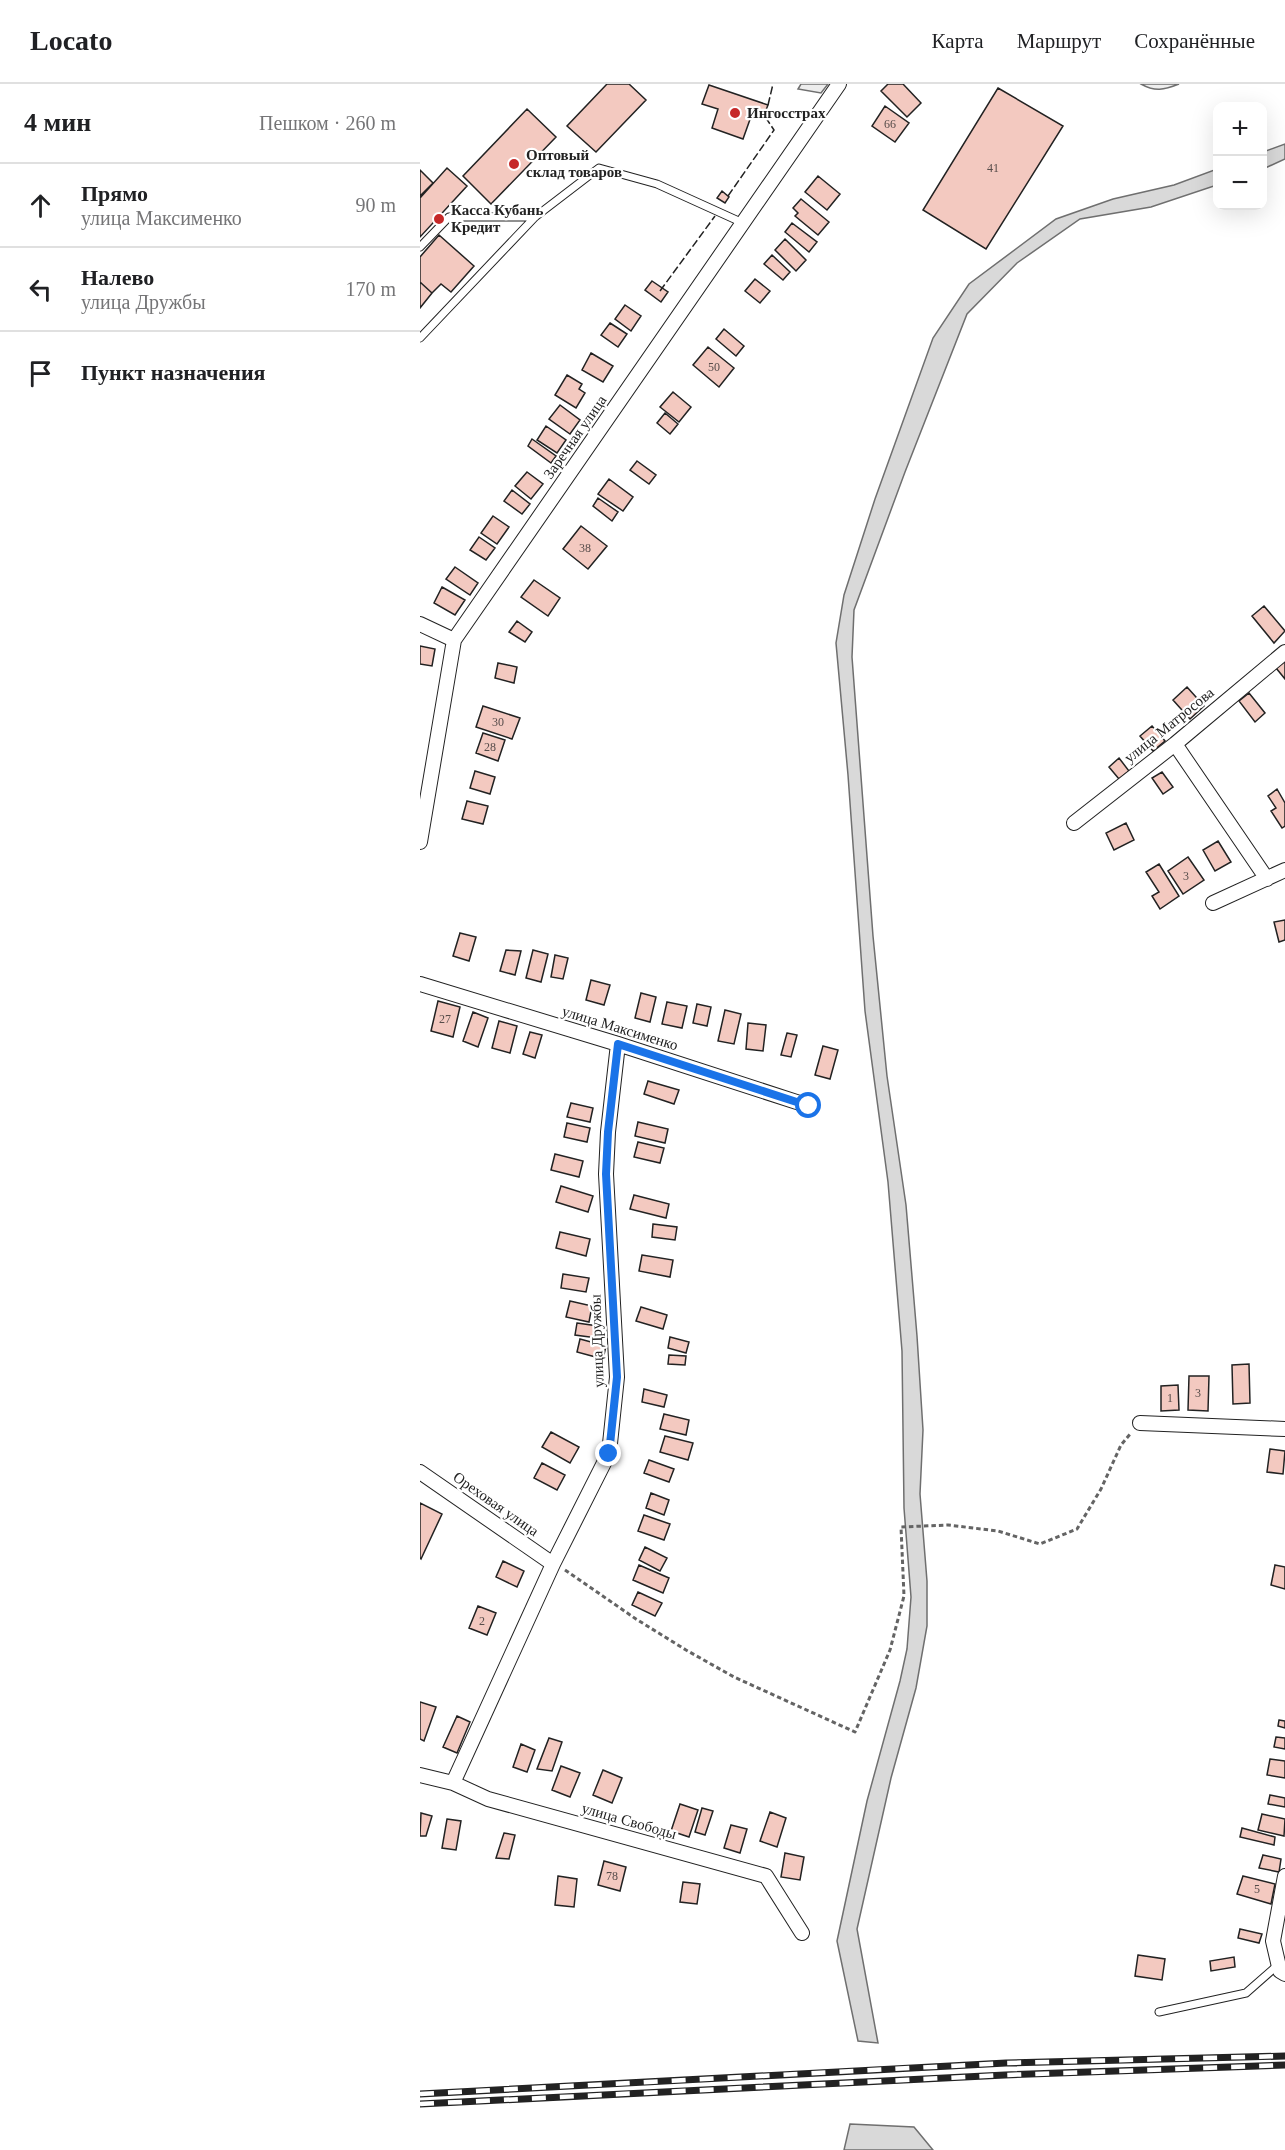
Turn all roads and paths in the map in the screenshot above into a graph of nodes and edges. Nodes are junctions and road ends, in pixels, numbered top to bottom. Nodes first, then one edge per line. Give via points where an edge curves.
1 (839, 84) edge
2 (535, 218) junction
3 (743, 223) junction
4 (420, 247) edge
5 (420, 338) edge
6 (420, 624) edge
7 (454, 640) junction
8 (1285, 652) edge
9 (1175, 744) junction
10 (1074, 823) dead end
11 (420, 842) edge
12 (1285, 870) edge
13 (1267, 879) junction
14 (1213, 903) dead end
15 (420, 984) edge
16 (618, 1044) junction
17 (809, 1106) dead end
18 (1140, 1423) joint
19 (1285, 1429) edge
20 (420, 1472) edge
21 (553, 1564) junction
22 (420, 1775) edge
23 (453, 1783) junction
24 (1285, 1876) edge
25 (802, 1932) dead end
26 (1282, 1969) edge
27 (1159, 2012) dead end

1 - 3 street, Заречная улица
2 - 3 lane via 599,168 657,184
2 - 4 lane via 449,217
2 - 5 lane
3 - 7 street, Заречная улица
6 - 7 street
7 - 11 street, Заречная улица
8 - 9 street, улица Матросова
9 - 10 street, улица Матросова
9 - 13 street
12 - 13 street
13 - 14 street
15 - 16 street, улица Максименко
16 - 17 street, улица Максименко
16 - 21 street, улица Дружбы via 606,1174 617,1377 609,1454
18 - 19 street
18 - 21 path via 1121,1445 1077,1529 1040,1544 998,1531 948,1525 901,1527 904,1596 890,1650 855,1732 734,1677
20 - 21 street, Ореховая улица
21 - 23 street, улица Дружбы
22 - 23 street, улица Свободы
23 - 25 street, улица Свободы via 488,1799 766,1876
24 - 26 street via 1273,1941
26 - 27 lane via 1246,1993

